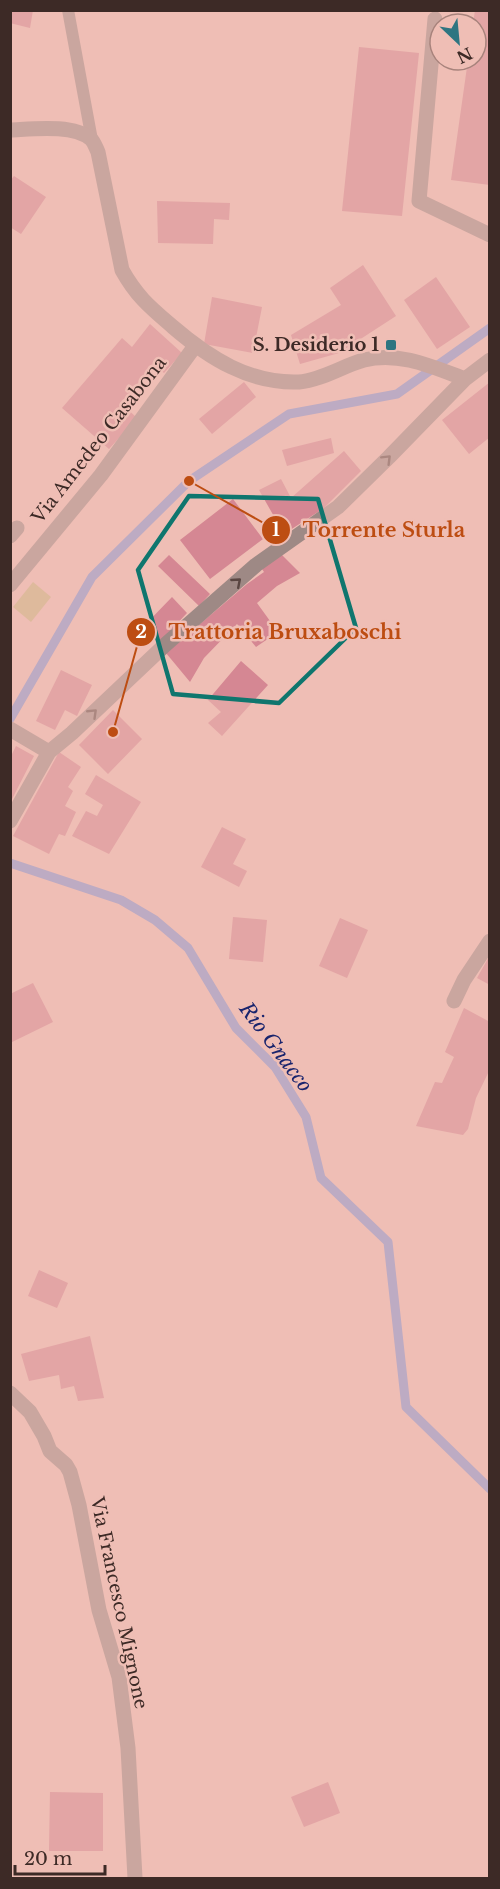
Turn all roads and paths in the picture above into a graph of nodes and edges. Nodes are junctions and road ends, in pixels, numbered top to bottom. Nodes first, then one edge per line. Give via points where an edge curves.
1 (68, 10) edge
2 (430, 72) edge
3 (10, 130) edge
4 (92, 140) junction
5 (489, 235) edge
6 (195, 346) junction
7 (489, 360) edge
8 (458, 376) junction
9 (10, 585) edge
10 (16, 733) edge
11 (49, 752) junction
12 (10, 822) edge
13 (489, 941) edge
14 (454, 1001) dead end
15 (10, 1393) edge
16 (135, 1878) edge

1 - 4 lane
2 - 5 street via 419,201
3 - 4 street via 59,129
4 - 6 street via 98,152 122,270 141,300
6 - 8 street via 240,372 283,382 320,378 363,360 390,357
6 - 9 street, Via Amedeo Casabona via 101,475
7 - 8 street
11 -> 8 street via 256,565 338,507 389,457
10 - 11 street
11 - 12 street
13 - 14 street
15 - 16 street, Via Francesco Mignone via 34,1418 50,1451 66,1465 79,1505 99,1610 119,1677 128,1748

